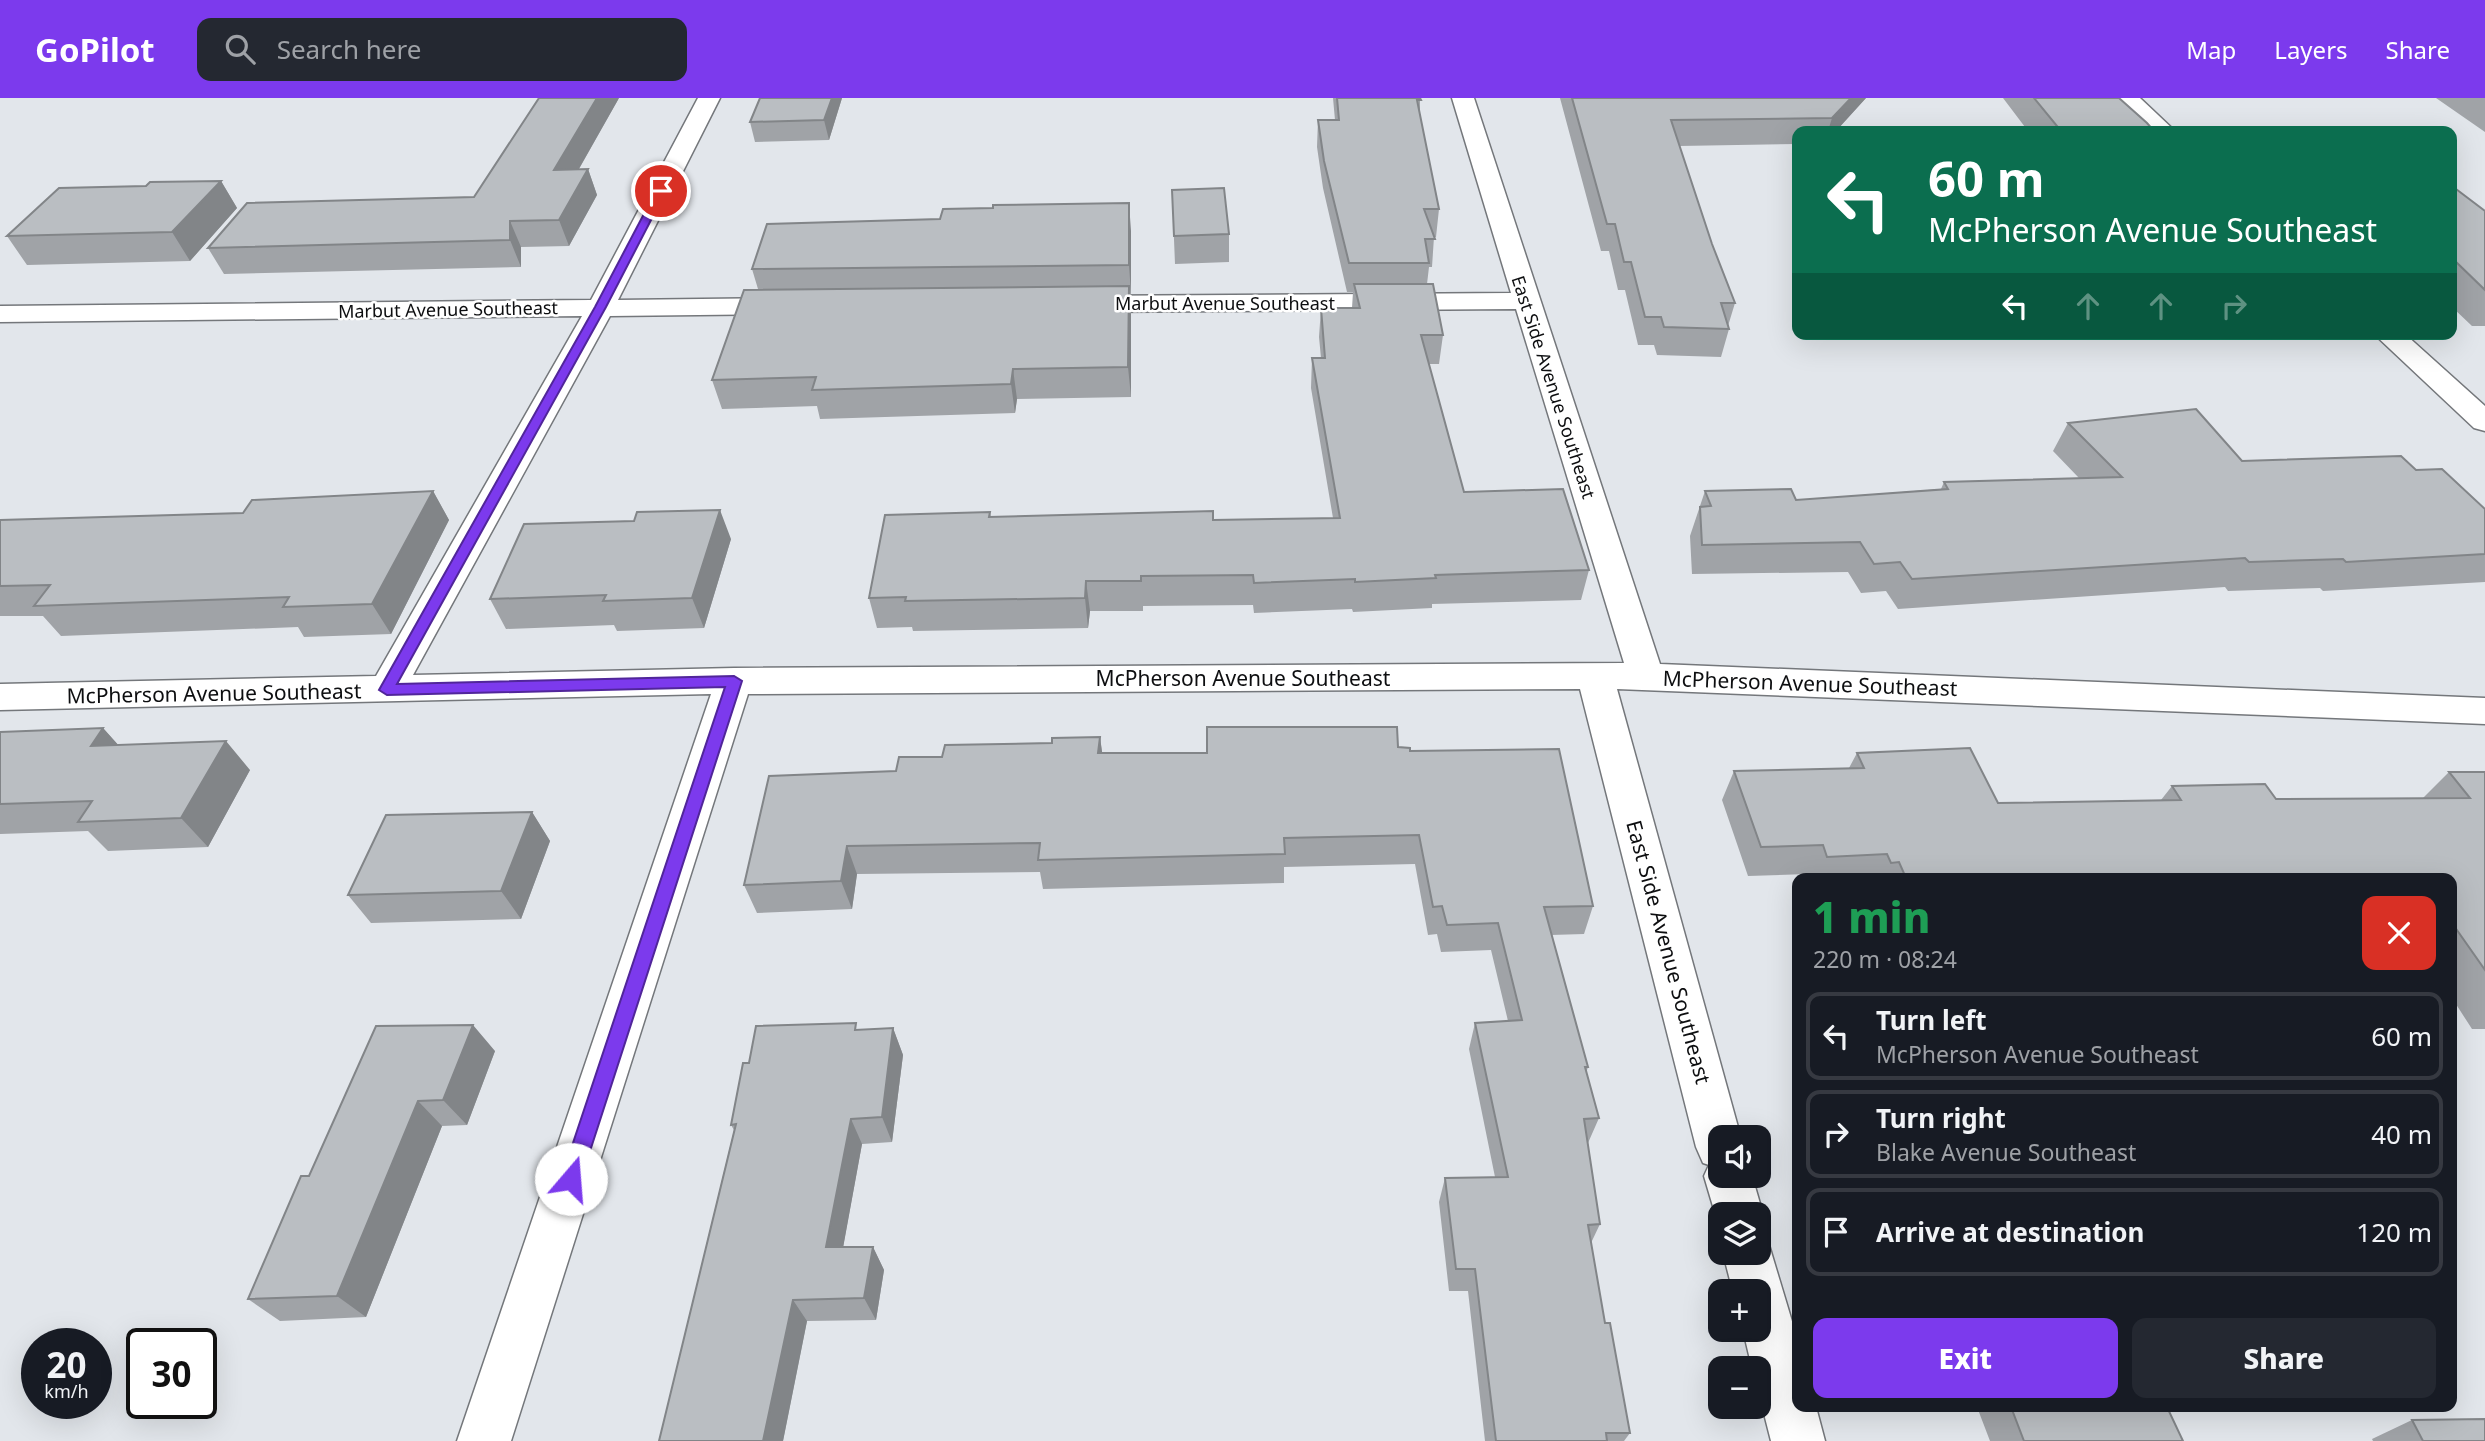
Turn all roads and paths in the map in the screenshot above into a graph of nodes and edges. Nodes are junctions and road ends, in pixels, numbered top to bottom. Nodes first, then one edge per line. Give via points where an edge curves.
1 (709, 98) edge
2 (1463, 98) edge
3 (2127, 98) edge
4 (2158, 126) edge
5 (1526, 302) junction
6 (1056, 304) edge
7 (822, 306) edge
8 (601, 307) junction
9 (0, 314) edge
10 (2395, 340) edge
11 (2485, 422) edge
12 (1595, 676) junction
13 (1647, 676) junction
14 (734, 681) junction
15 (387, 690) junction
16 (0, 697) edge
17 (2485, 711) edge
18 (1714, 1125) edge
19 (1771, 1338) edge
20 (484, 1441) edge
21 (1798, 1441) edge

1 - 8 street
2 - 5 street, East Side Avenue Southeast
3 - 4 street
5 - 6 street, Marbut Avenue Southeast
5 - 13 street, East Side Avenue Southeast
7 - 8 street, Marbut Avenue Southeast
8 - 9 street, Marbut Avenue Southeast
8 - 15 street
10 - 11 street
12 - 13 street, McPherson Avenue Southeast
12 - 14 street, McPherson Avenue Southeast
12 - 18 street, East Side Avenue Southeast
13 - 17 street, McPherson Avenue Southeast
14 - 15 street, McPherson Avenue Southeast
14 - 20 street
15 - 16 street, McPherson Avenue Southeast
19 - 21 street

